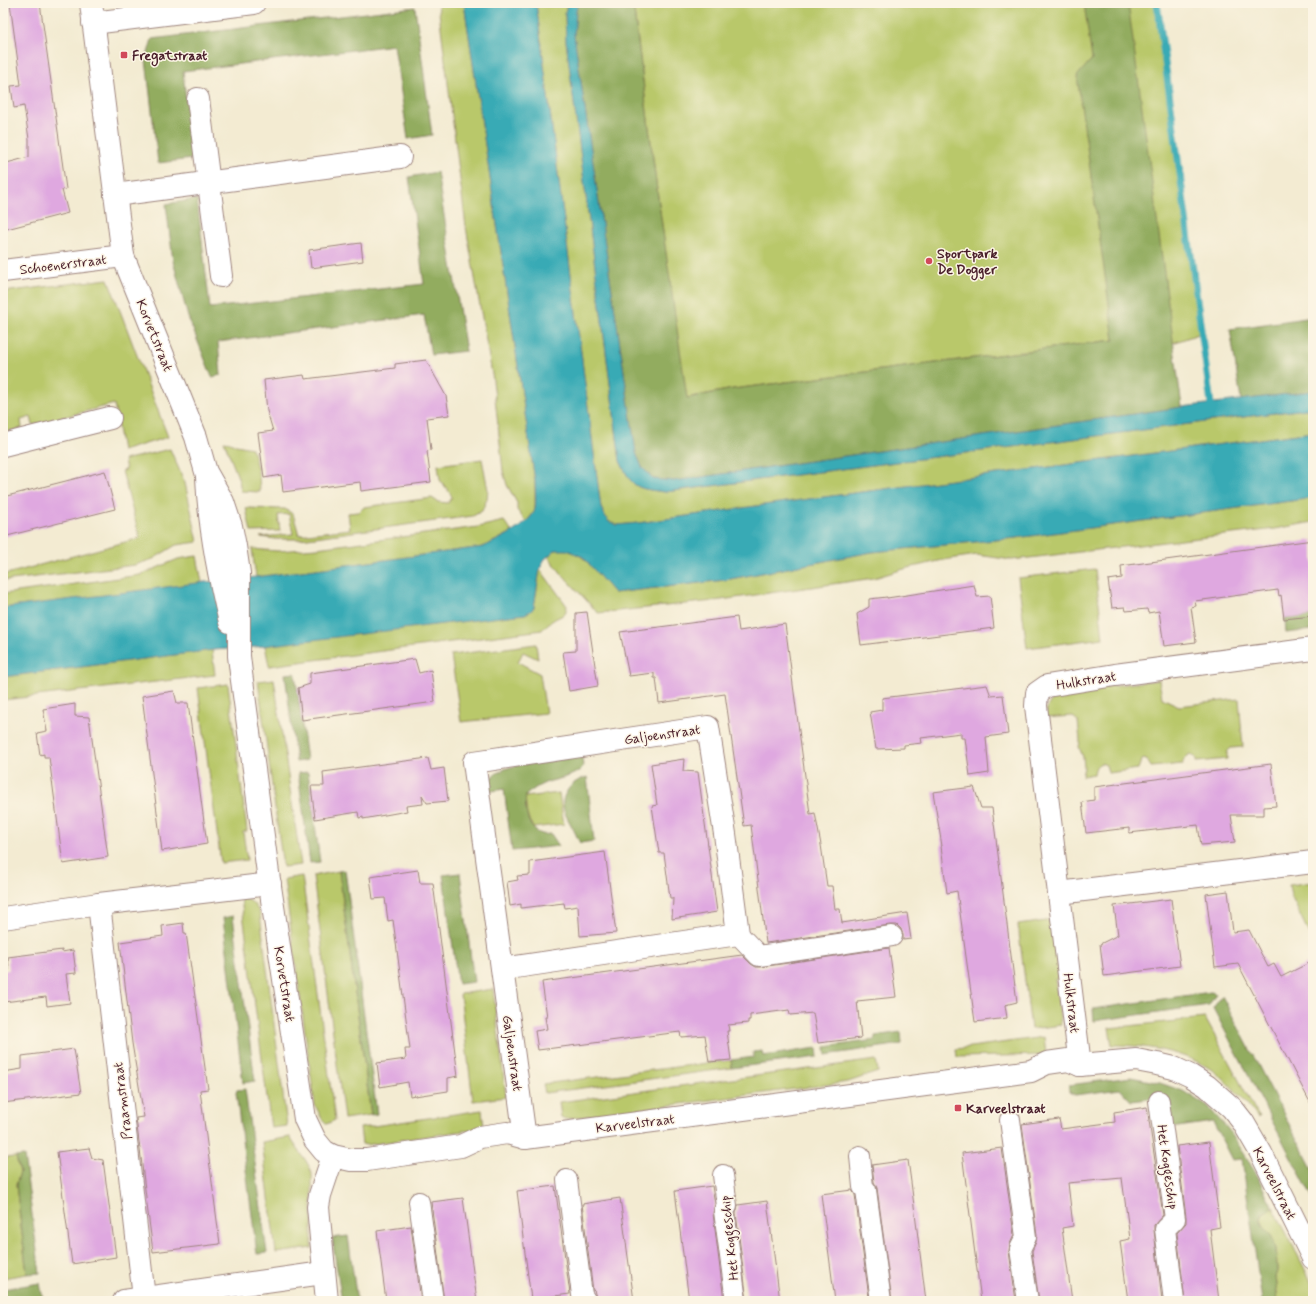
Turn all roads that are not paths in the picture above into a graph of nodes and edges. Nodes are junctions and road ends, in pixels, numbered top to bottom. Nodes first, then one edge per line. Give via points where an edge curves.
1 (254, 3) edge
2 (92, 13) edge
3 (198, 99) dead end
4 (400, 157) dead end
5 (208, 182) junction
6 (115, 195) junction
7 (123, 256) junction
8 (3, 271) edge
9 (221, 276) dead end
10 (110, 418) dead end
11 (3, 445) edge
12 (1313, 649) edge
13 (1313, 862) edge
14 (270, 884) junction
15 (1059, 893) junction
16 (99, 904) junction
17 (3, 918) edge
18 (738, 934) junction
19 (892, 936) dead end
20 (502, 969) junction
21 (1080, 1065) junction
22 (1159, 1100) dead end
23 (1010, 1120) dead end
24 (525, 1138) junction
25 (333, 1156) junction
26 (860, 1156) dead end
27 (723, 1175) dead end
28 (567, 1180) dead end
29 (420, 1211) dead end
30 (1313, 1258) edge
31 (324, 1274) junction
32 (134, 1300) edge
33 (327, 1301) edge
34 (433, 1301) edge
35 (586, 1301) edge
36 (736, 1301) edge
37 (881, 1301) edge
38 (1028, 1301) edge
39 (1174, 1301) edge

1 - 2 street
2 - 6 street, Korvetstraat
3 - 5 street
4 - 5 street
5 - 6 street
5 - 9 street
6 - 7 street, Korvetstraat
7 - 8 street, Schoenerstraat
7 - 14 street, Korvetstraat via 196,437 206,472 211,529 229,575
10 - 11 street
12 - 15 street, Hulkstraat via 1115,675 1047,686 1037,693 1036,706
13 - 15 street
14 - 16 street
14 - 25 street, Korvetstraat via 305,1119 315,1140 324,1151
15 - 21 street, Hulkstraat
16 - 17 street
16 - 32 street, Praamstraat
18 - 19 street via 759,956
18 - 20 street
18 - 20 street, Galjoenstraat via 708,727 701,728 474,762
20 - 24 street, Galjoenstraat
21 - 24 street, Karveelstraat via 1068,1060 1047,1063 1031,1071
21 - 30 street, Karveelstraat via 1143,1061 1174,1068 1207,1086 1232,1108 1243,1122
22 - 39 street, Het Koggeschip via 1174,1218 1165,1229
23 - 38 street via 1026,1237 1020,1249
24 - 25 street, Karveelstraat via 507,1134 480,1138 461,1146 367,1160
25 - 31 street via 318,1207
26 - 37 street
27 - 36 street, Het Koggeschip via 727,1206 724,1211
28 - 35 street via 582,1295
29 - 34 street
31 - 32 street, Praamstraat
31 - 33 street

